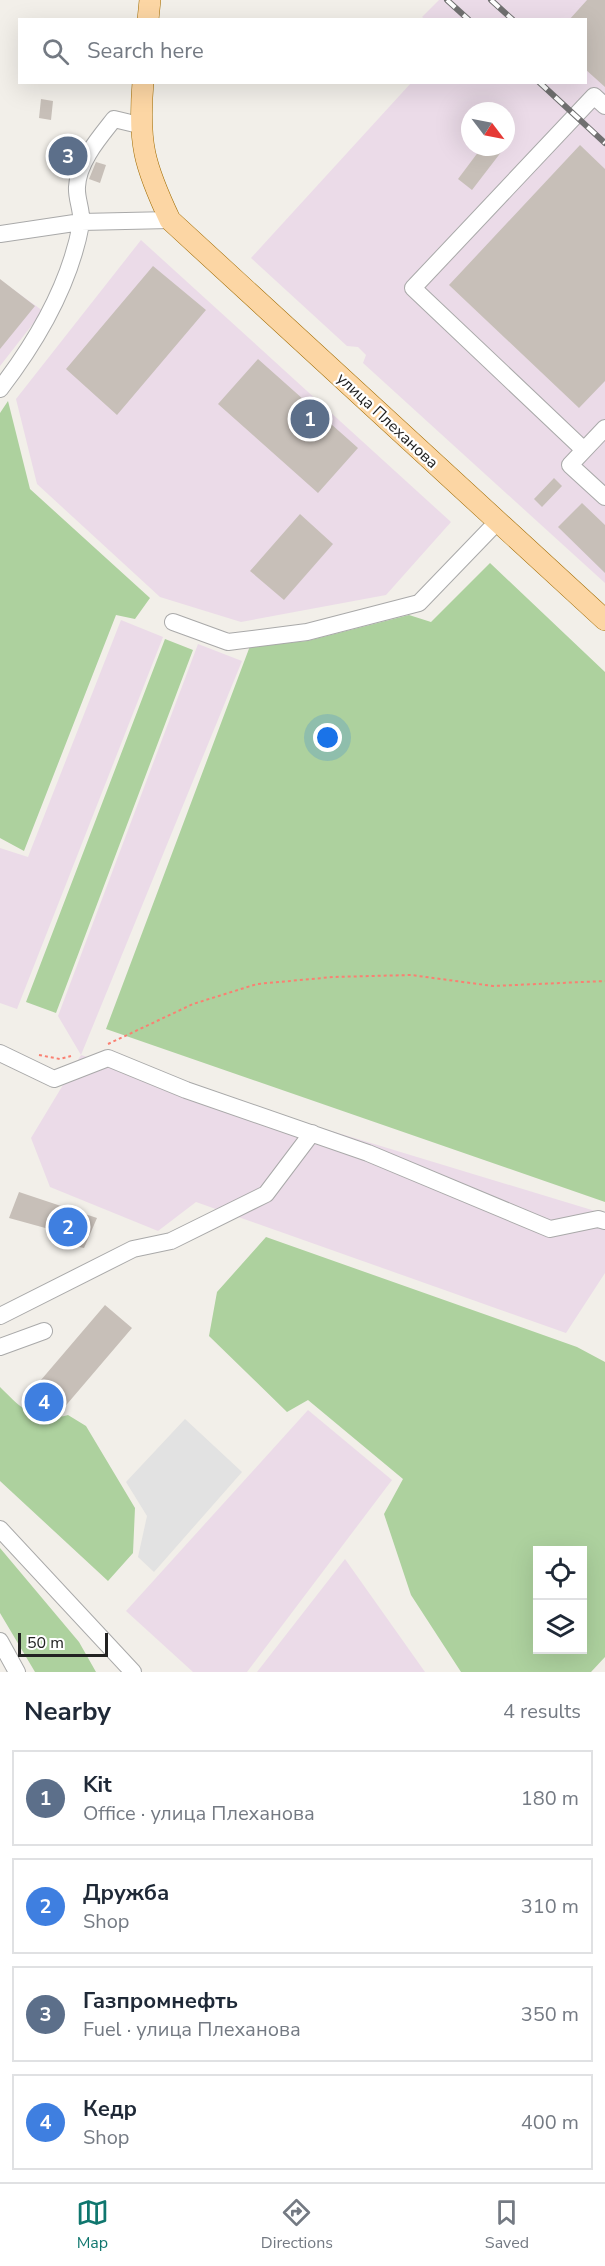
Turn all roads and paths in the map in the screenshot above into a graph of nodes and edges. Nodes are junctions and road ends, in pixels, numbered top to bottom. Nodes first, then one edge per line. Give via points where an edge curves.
1 (150, 0) edge
2 (148, 18) edge
3 (143, 84) edge
4 (605, 106) edge
5 (139, 124) junction
6 (170, 219) junction
7 (81, 222) junction
8 (0, 234) edge
9 (0, 389) edge
10 (605, 428) edge
11 (584, 450) junction
12 (605, 497) edge
13 (498, 521) junction
14 (605, 620) edge
15 (173, 622) dead end
16 (605, 981) edge
17 (104, 1046) dead end
18 (0, 1053) edge
19 (31, 1054) dead end
20 (71, 1056) dead end
21 (312, 1133) junction
22 (605, 1221) edge
23 (0, 1316) edge
24 (44, 1332) dead end
25 (0, 1347) edge
26 (0, 1529) edge
27 (0, 1641) edge
28 (17, 1672) edge
29 (133, 1672) edge

1 - 2 main road
3 - 5 main road, улица Плеханова
4 - 11 street via 594,96 413,288
5 - 6 main road, улица Плеханова via 145,158
5 - 7 street via 114,119 88,154 76,186
6 - 7 street
6 - 13 main road, улица Плеханова
7 - 8 street
7 - 9 street via 61,290 32,343
10 - 11 street
11 - 12 street via 570,465
13 - 14 main road, улица Плеханова
13 - 15 street via 419,603 307,632 228,642
16 - 17 path via 493,986 411,975 257,984 193,1004
18 - 21 street via 54,1079 108,1058 186,1090
19 - 20 path via 60,1059
21 - 22 street via 550,1229
21 - 23 street via 266,1194 171,1241 133,1249
24 - 25 street
26 - 29 street
27 - 28 street

